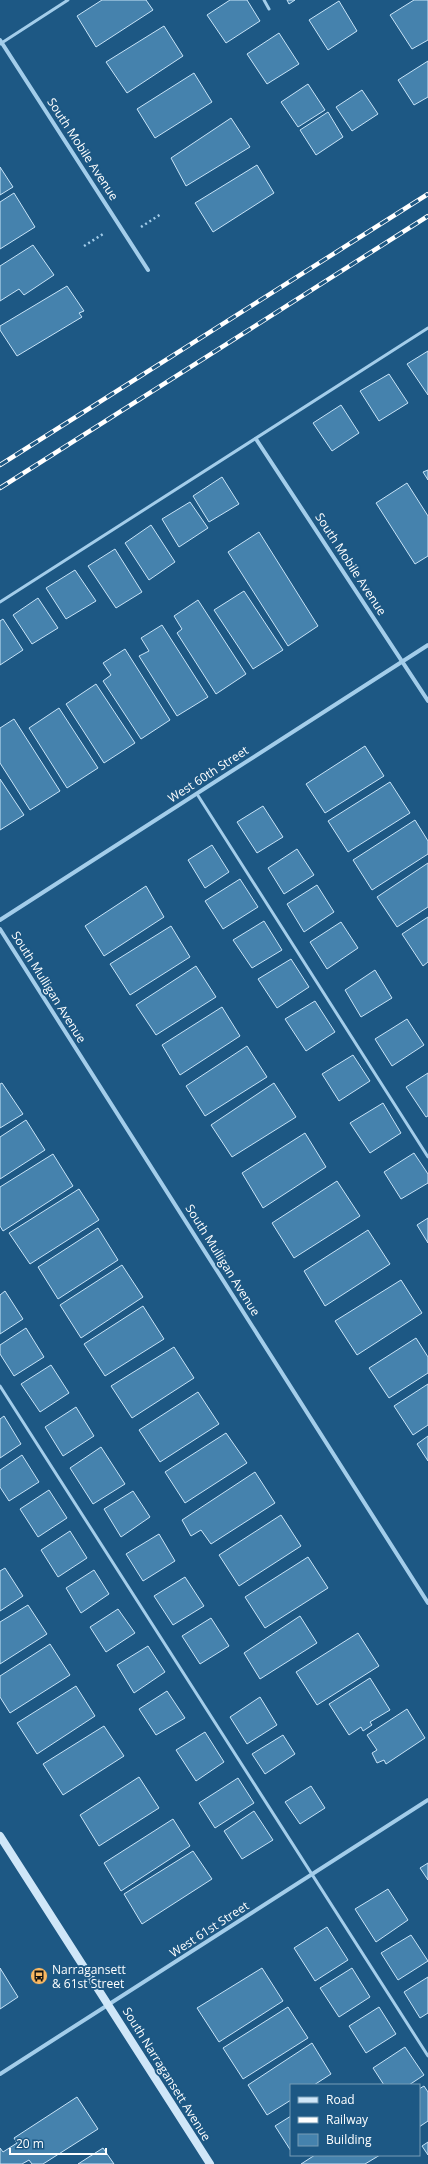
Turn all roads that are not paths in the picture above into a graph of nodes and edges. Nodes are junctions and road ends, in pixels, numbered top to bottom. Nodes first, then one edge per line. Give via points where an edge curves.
1 (68, 0) edge
2 (264, 0) edge
3 (269, 9) dead end
4 (1, 42) edge
5 (148, 270) dead end
6 (428, 328) edge
7 (256, 439) junction
8 (0, 602) edge
9 (428, 645) edge
10 (403, 661) junction
11 (428, 701) edge
12 (197, 794) junction
13 (0, 920) edge
14 (0, 929) edge
15 (428, 1157) edge
16 (0, 1386) edge
17 (428, 1603) edge
18 (428, 1800) edge
19 (0, 1836) edge
20 (312, 1875) junction
21 (108, 2005) junction
22 (428, 2056) edge
23 (0, 2074) edge
24 (210, 2164) edge

1 - 4 lane
2 - 3 lane
4 - 5 street, South Mobile Avenue
6 - 7 lane
7 - 8 lane
7 - 10 street, South Mobile Avenue
9 - 10 street, West 60th Street
10 - 11 street, South Mobile Avenue
10 - 12 street, West 60th Street
12 - 13 street, West 60th Street
12 - 15 lane
14 - 17 street, South Mulligan Avenue
16 - 20 lane
18 - 20 street, West 61st Street
19 - 21 street, South Narragansett Avenue
20 - 21 street, West 61st Street
20 - 22 lane
21 - 23 street, West 61st Street
21 - 24 street, South Narragansett Avenue

